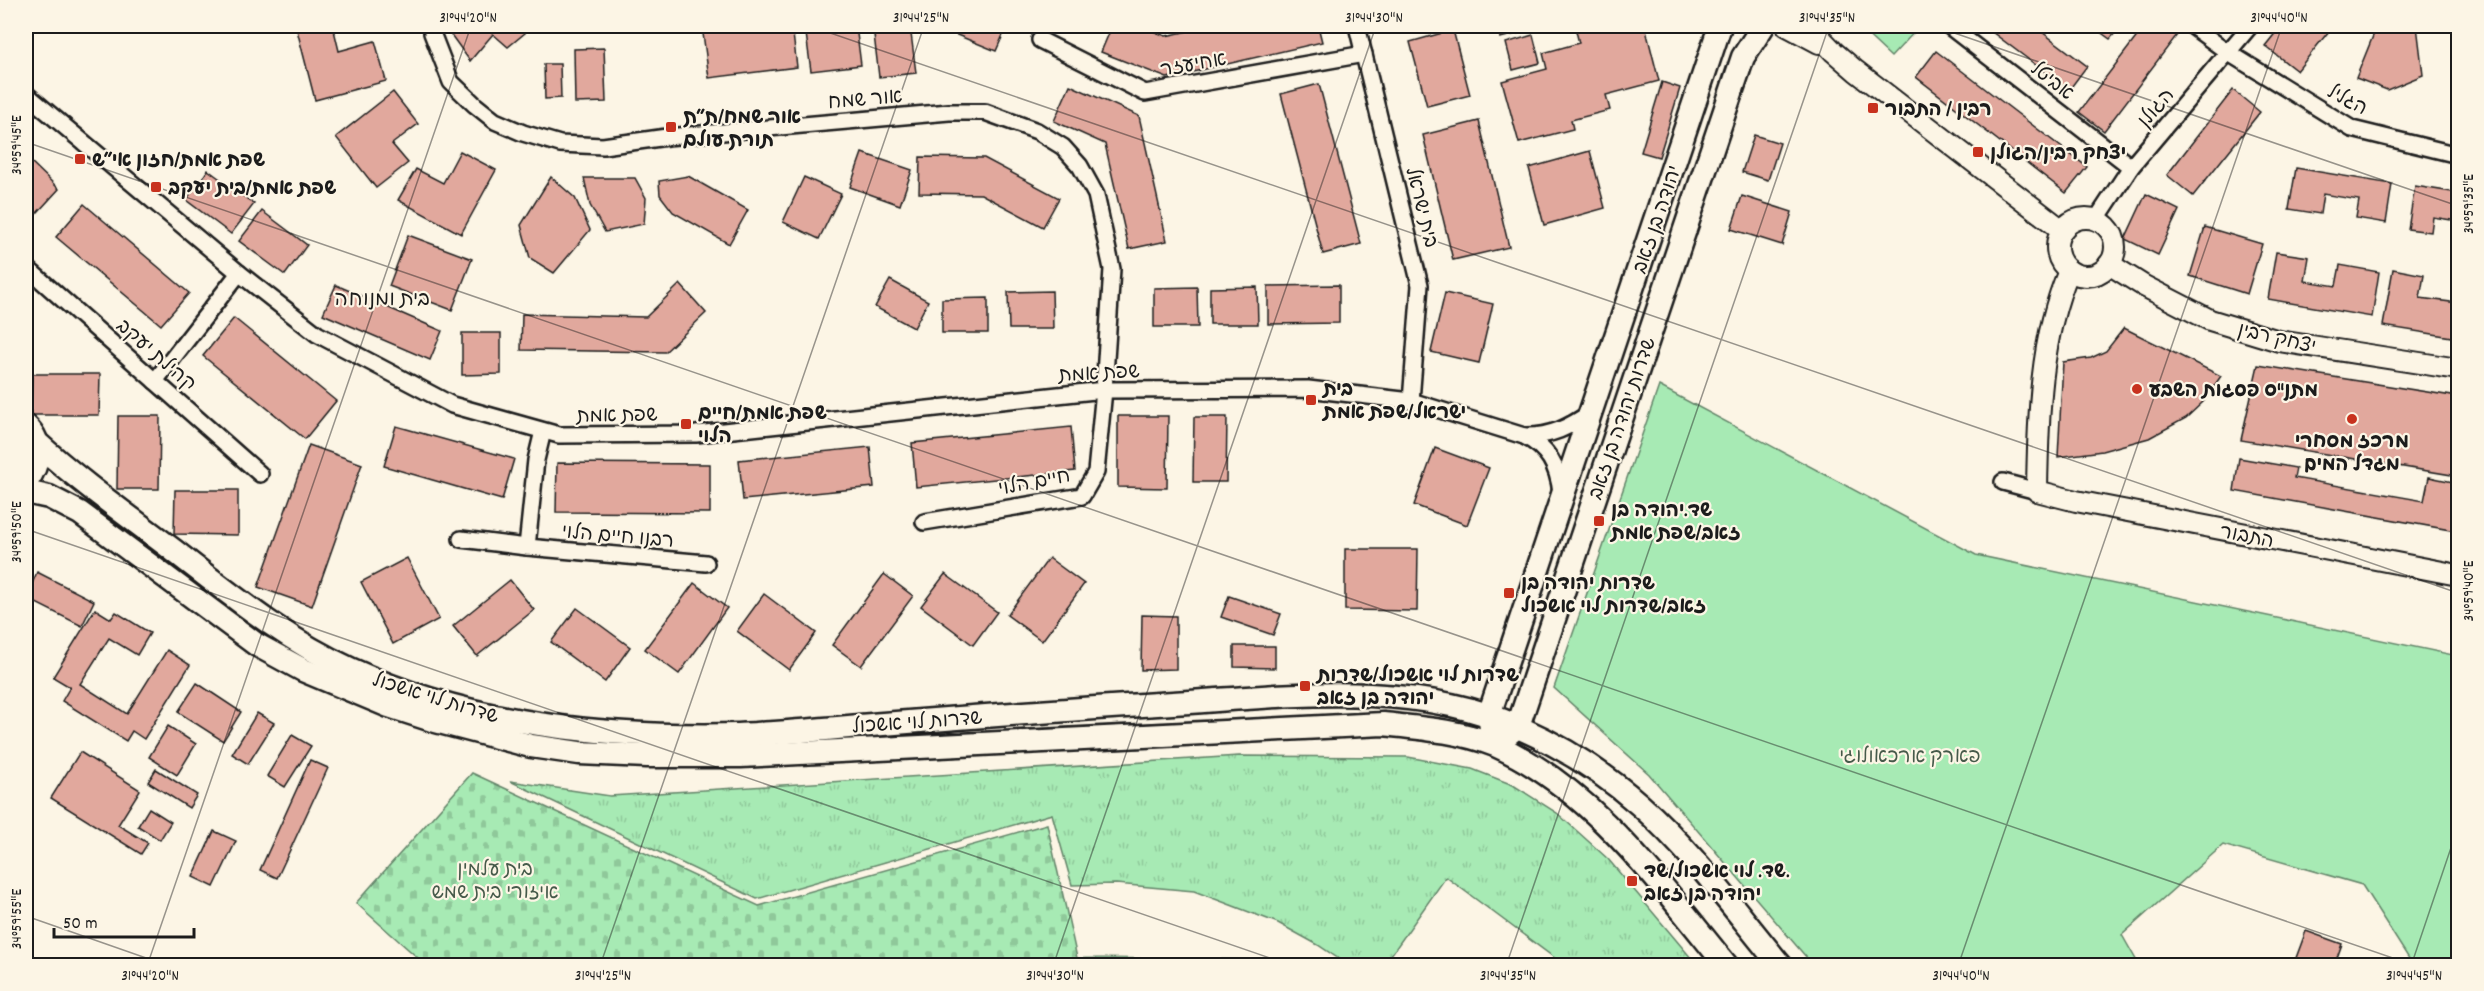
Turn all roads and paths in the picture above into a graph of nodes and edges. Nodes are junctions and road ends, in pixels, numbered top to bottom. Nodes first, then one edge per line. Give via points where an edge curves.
1 (432, 26) edge
2 (1357, 26) edge
3 (1720, 26) edge
4 (1763, 26) edge
5 (1787, 26) edge
6 (1809, 26) edge
7 (1949, 26) edge
8 (2192, 26) edge
9 (2250, 26) edge
10 (1040, 40) dead end
11 (1834, 52) junction
12 (2229, 53) junction
13 (1364, 54) junction
14 (26, 94) edge
15 (2458, 155) edge
16 (2130, 168) junction
17 (2096, 220) junction
18 (2062, 230) junction
19 (2109, 264) junction
20 (26, 267) edge
21 (2069, 271) junction
22 (238, 273) junction
23 (2458, 369) edge
24 (155, 381) junction
25 (1104, 390) junction
26 (1411, 400) junction
27 (1591, 412) junction
28 (543, 431) junction
29 (31, 434) edge
30 (1524, 436) junction
31 (260, 474) dead end
32 (26, 482) edge
33 (2003, 482) dead end
34 (2037, 491) junction
35 (26, 492) edge
36 (1562, 499) junction
37 (924, 522) dead end
38 (461, 539) dead end
39 (527, 547) junction
40 (706, 563) dead end
41 (2458, 575) edge
42 (1489, 715) junction
43 (1518, 726) junction
44 (1493, 745) junction
45 (1727, 966) edge
46 (1781, 966) edge

1 - 25 street, אור שמח via 451,82 475,105 495,121 560,144 603,146 949,111 984,112 1037,130 1063,147 1080,165 1096,195 1104,224 1112,269
2 - 13 street, בית ישראל
3 - 27 main road, יהודה בן זאב
4 - 43 main road, שדרות יהודה בן זאב via 1743,57
5 - 11 street
6 - 11 street
7 - 16 street, אביטל
8 - 12 street, הגליל
9 - 12 street, הגולן
10 - 13 street, אחיעזר via 1145,93
11 - 18 street
12 - 15 street, הגליל via 2352,129
12 - 16 street, הגולן
13 - 26 street, בית ישראל via 1420,285
14 - 22 street, שפת אמת
16 - 17 street, הגולן
17 - 18 street via 2074,220
17 - 19 street via 2108,228 2114,242
18 - 21 street via 2056,247
19 - 21 street via 2090,276
19 - 23 street, יצחק רבין via 2144,286 2229,326 2279,341
20 - 24 street, קהילת יעקב
21 - 34 street via 2056,299 2047,342
22 - 24 street
22 - 28 street, שפת אמת via 317,334 441,400
24 - 31 street, קהילת יעקב
25 - 26 street, שפת אמת via 1308,389
25 - 28 street, שפת אמת via 696,434 560,435
25 - 37 street, חיים הלוי via 1096,472 1082,496
26 - 30 street, שפת אמת
27 - 30 street, שפת אמת via 1562,430
27 - 36 main road, שדרות יהודה בן זאב
28 - 39 street
29 - 32 main road via 37,463
29 - 42 main road, שדרות לוי אשכול via 62,466 272,626 315,651 397,688 530,724 645,735 742,735 1068,710 1325,696 1426,700
30 - 36 street, שפת אמת via 1536,442 1554,464
33 - 34 street, התבור
34 - 41 street, התבור
35 - 44 main road, שדרות לוי אשכול via 73,508 257,645 303,670 389,706 531,746 579,753 741,756 1383,724 1453,734
36 - 42 main road, שדרות יהודה בן זאב
38 - 39 street, רבנו חיים הלוי
39 - 40 street, רבנו חיים הלוי
42 - 43 main road, שדרות לוי אשכול
42 - 44 main road, שדרות יהודה בן זאב
43 - 44 main road
43 - 46 main road, שדרות לוי אשכול via 1582,763 1638,804 1679,844
44 - 45 main road, שדרות לוי אשכול via 1549,777 1606,825

